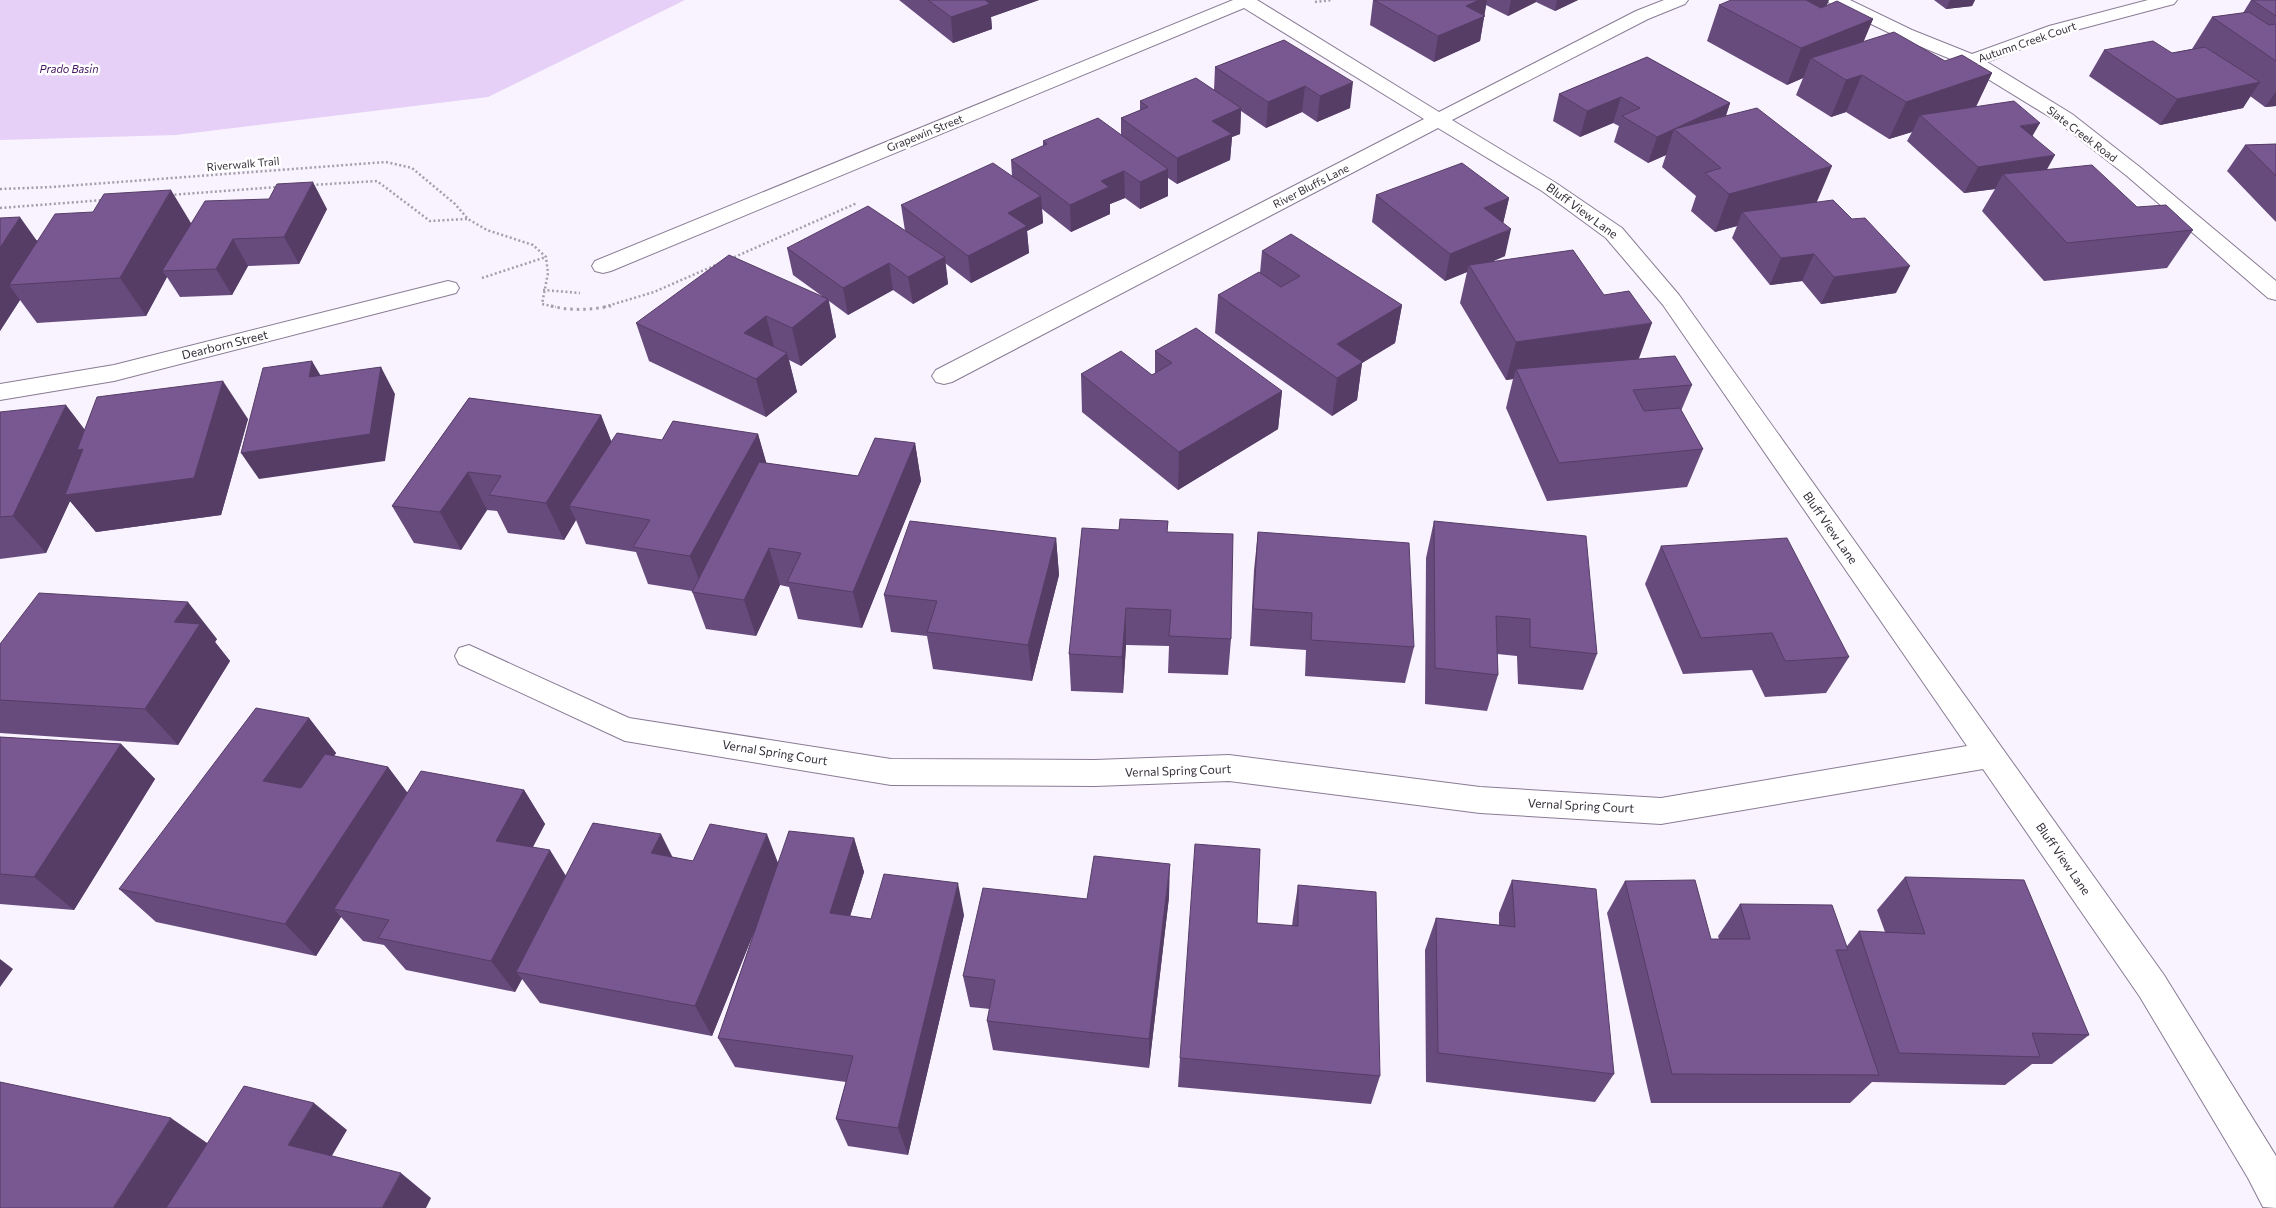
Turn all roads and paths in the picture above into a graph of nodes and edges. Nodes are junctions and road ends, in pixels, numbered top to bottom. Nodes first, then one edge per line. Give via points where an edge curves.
1 (1247, 0) edge
2 (1679, 0) edge
3 (1836, 0) edge
4 (2168, 0) edge
5 (1972, 61) junction
6 (1440, 119) junction
7 (305, 185) edge
8 (285, 187) edge
9 (0, 189) edge
10 (169, 195) edge
11 (111, 200) edge
12 (0, 208) edge
13 (468, 219) junction
14 (546, 257) junction
15 (603, 266) dead end
16 (448, 288) joint
17 (543, 290) dead end
18 (2276, 294) edge
19 (944, 376) dead end
20 (0, 392) edge
21 (469, 656) dead end
22 (1990, 755) junction
23 (2276, 1194) edge

1 - 6 street, Bluff View Lane via 1266,16
1 - 15 street, Grapewin Street
2 - 6 street, River Bluffs Lane
3 - 5 street, Slate Creek Road
4 - 5 street, Autumn Creek Court via 2055,30
5 - 18 street, Slate Creek Road via 2065,118 2134,172
6 - 19 street, River Bluffs Lane
6 - 22 street, Bluff View Lane via 1550,187 1614,232 1671,300
7 - 13 path via 377,181 430,220
8 - 10 path, Riverwalk Trail
9 - 13 path, Riverwalk Trail via 386,162 412,168
11 - 12 path
13 - 14 path, Riverwalk Trail via 487,230 533,245
14 - 16 path
14 - 17 path via 548,273
16 - 20 street, Dearborn Street via 114,373
21 - 22 street, Vernal Spring Court via 625,729 891,772 1095,773 1230,768 1480,800 1662,811
22 - 23 street, Bluff View Lane via 2152,986

